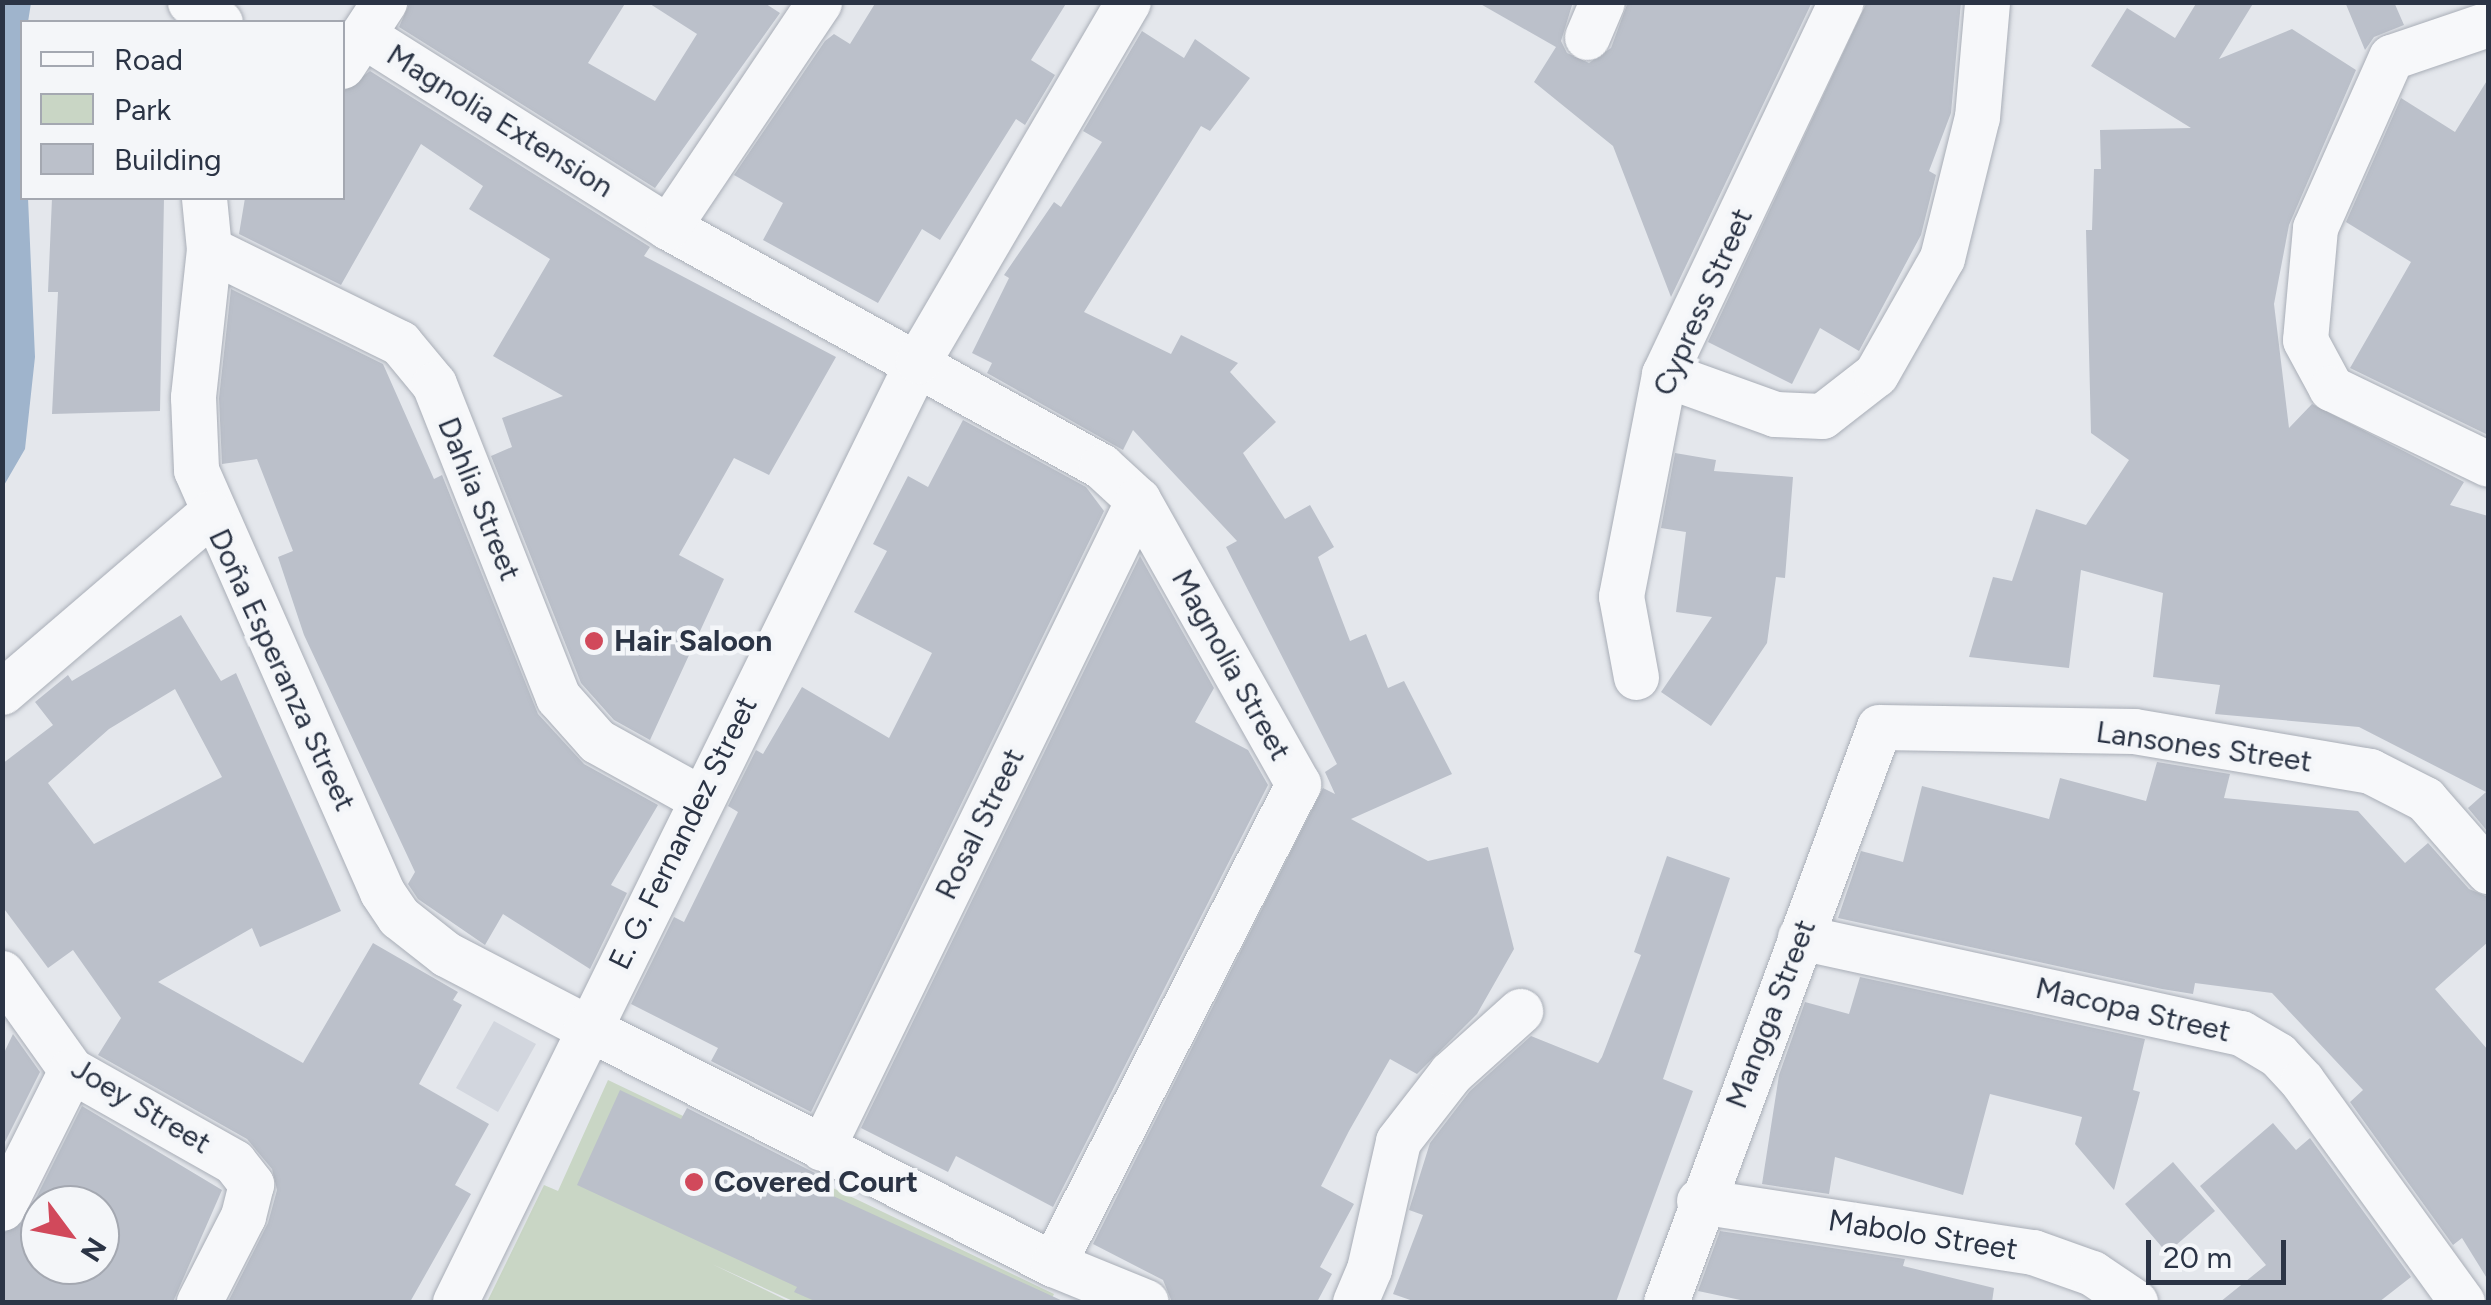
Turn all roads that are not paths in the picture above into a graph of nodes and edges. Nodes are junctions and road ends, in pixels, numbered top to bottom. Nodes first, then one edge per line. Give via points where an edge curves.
1 (190, 2) edge
2 (819, 2) edge
3 (1128, 2) edge
4 (1841, 2) edge
5 (1987, 2) edge
6 (217, 20) edge
7 (2488, 24) edge
8 (363, 35) edge
9 (204, 200) edge
10 (668, 227) junction
11 (209, 249) junction
12 (772, 285) joint
13 (918, 361) junction
14 (1664, 374) junction
15 (2486, 458) edge
16 (1138, 500) junction
17 (211, 513) junction
18 (1636, 677) dead end
19 (2, 692) edge
20 (1880, 726) joint
21 (700, 798) junction
22 (2488, 871) edge
23 (1800, 937) junction
24 (2, 973) edge
25 (1520, 1011) dead end
26 (586, 1027) junction
27 (71, 1070) junction
28 (822, 1148) junction
29 (1700, 1202) junction
30 (2, 1208) edge
31 (1053, 1264) junction
32 (199, 1302) edge
33 (455, 1302) edge
34 (1146, 1302) edge
35 (1355, 1302) edge
36 (1666, 1302) edge
37 (2135, 1302) edge
38 (2462, 1302) edge

1 - 6 street
2 - 10 street
3 - 13 street, E. G. Fernandez Street
4 - 14 street, Cypress Street
5 - 14 street via 1976,118 1942,258 1876,374 1822,416 1775,414
7 - 15 street via 2391,57 2315,228 2305,340 2330,388
8 - 10 street, Magnolia Extension
9 - 11 street, Doña Esperanza Street
10 - 12 street, Magnolia Extension
11 - 17 street, Doña Esperanza Street via 193,398 196,470
11 - 21 street, Dahlia Street via 400,343 434,384 558,698 597,741
12 - 13 street, Magnolia Street
13 - 16 street, Magnolia Street via 1100,466
13 - 21 street, E. G. Fernandez Street
14 - 18 street, Cypress Street via 1630,523 1622,596
16 - 28 street, Rosal Street
16 - 31 street, Magnolia Street via 1298,784
17 - 19 street
17 - 26 street, Doña Esperanza Street via 399,917 446,954
20 - 22 street, Lansones Street via 2134,731 2370,772 2425,799
20 - 23 street, Mangga Street
21 - 26 street, E. G. Fernandez Street
23 - 29 street, Mangga Street
23 - 38 street, Macopa Street via 2241,1033 2278,1055 2302,1081
24 - 27 street, Joey Street
25 - 35 street via 1452,1073 1398,1141 1370,1268
26 - 28 street, Doña Esperanza Street
26 - 33 street, E. G. Fernandez Street
27 - 30 street
27 - 32 street, Joey Street via 234,1162 251,1184 243,1216
28 - 31 street, Doña Esperanza Street
29 - 36 street, Mangga Street
29 - 37 street, Mabolo Street via 2033,1252 2092,1272
31 - 34 street, Doña Esperanza Street

